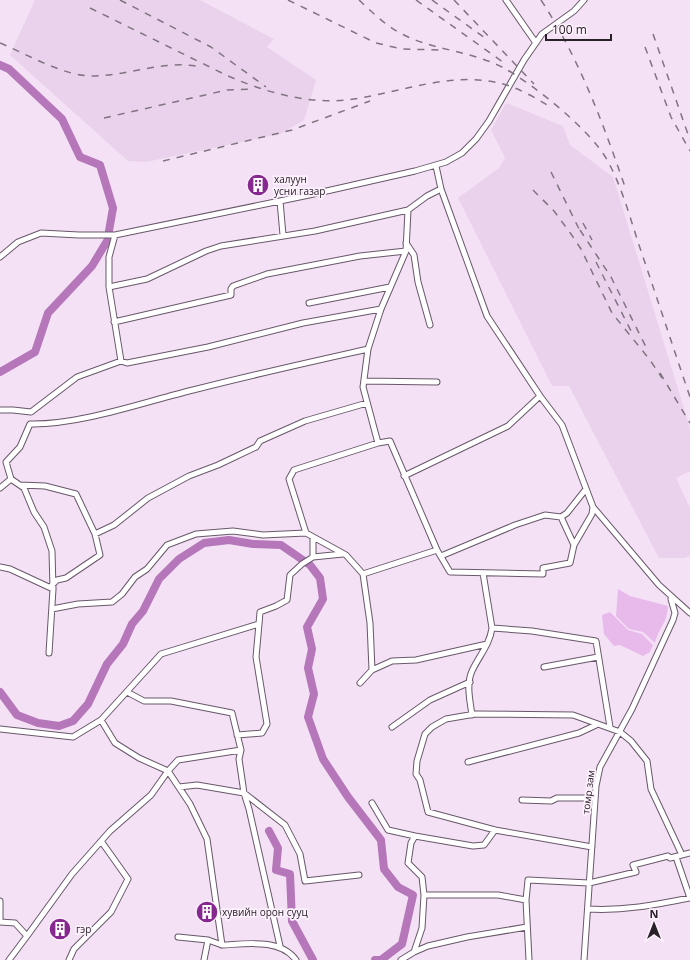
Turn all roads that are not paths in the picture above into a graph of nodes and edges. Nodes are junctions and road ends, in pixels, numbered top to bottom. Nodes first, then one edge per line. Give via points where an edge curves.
1 (506, 0) edge
2 (584, 0) edge
3 (536, 43) junction
4 (436, 166) junction
5 (441, 189) junction
6 (280, 201) junction
7 (408, 210) junction
8 (115, 235) junction
9 (283, 235) junction
10 (406, 243) junction
11 (406, 251) junction
12 (0, 257) edge
13 (109, 287) junction
14 (390, 287) junction
15 (309, 303) dead end
16 (381, 309) junction
17 (114, 322) junction
18 (430, 325) dead end
19 (368, 349) junction
20 (121, 361) junction
21 (364, 381) junction
22 (437, 382) dead end
23 (540, 396) junction
24 (367, 403) junction
25 (0, 410) edge
26 (378, 443) junction
27 (404, 476) junction
28 (11, 479) junction
29 (19, 485) junction
30 (0, 488) edge
31 (586, 488) junction
32 (594, 507) junction
33 (561, 517) junction
34 (306, 533) junction
35 (95, 534) junction
36 (314, 537) junction
37 (574, 545) junction
38 (437, 550) junction
39 (344, 554) junction
40 (313, 556) junction
41 (441, 556) junction
42 (0, 567) edge
43 (483, 573) junction
44 (363, 574) junction
45 (52, 587) junction
46 (670, 596) junction
47 (52, 609) junction
48 (690, 613) edge
49 (259, 624) junction
50 (492, 628) junction
51 (487, 644) junction
52 (50, 653) dead end
53 (598, 657) junction
54 (544, 667) dead end
55 (372, 670) junction
56 (470, 682) junction
57 (360, 683) dead end
58 (128, 692) junction
59 (472, 715) junction
60 (101, 720) junction
61 (596, 725) junction
62 (392, 727) dead end
63 (610, 727) junction
64 (0, 729) edge
65 (620, 732) junction
66 (237, 735) junction
67 (241, 750) junction
68 (468, 762) dead end
69 (168, 770) junction
70 (179, 787) junction
71 (244, 793) junction
72 (595, 798) junction
73 (522, 800) dead end
74 (372, 803) dead end
75 (495, 830) junction
76 (415, 836) junction
77 (102, 841) junction
78 (592, 847) junction
79 (690, 853) edge
80 (679, 856) junction
81 (359, 875) dead end
82 (590, 883) junction
83 (424, 895) junction
84 (682, 899) junction
85 (526, 900) junction
86 (0, 901) edge
87 (690, 902) edge
88 (0, 908) edge
89 (588, 909) junction
90 (527, 927) junction
91 (27, 936) junction
92 (178, 937) dead end
93 (208, 940) junction
94 (222, 945) junction
95 (280, 946) junction
96 (414, 952) junction
97 (9, 960) edge
98 (69, 960) edge
99 (204, 960) edge
100 (296, 960) edge
101 (401, 960) edge
102 (529, 960) edge
103 (584, 960) edge

1 - 3 street
2 - 3 street via 574,11 542,34
3 - 4 street via 476,139 462,153
4 - 5 street
4 - 6 street
5 - 7 street
5 - 23 street via 487,316
6 - 8 street
6 - 9 street
7 - 9 street via 315,231
7 - 10 street
8 - 12 street via 41,233 18,242
8 - 13 street via 109,257
9 - 13 street via 221,246 147,278
10 - 11 street
10 - 18 street via 414,255 418,282
11 - 14 street
11 - 17 street via 360,256 267,274 233,286 231,295
13 - 17 street
14 - 15 street
14 - 16 street
16 - 19 street
16 - 20 street via 303,323 208,347 127,363
17 - 20 street
19 - 21 street
19 - 28 street via 110,412 47,424 30,424 20,447 6,462
20 - 25 street via 77,377 31,412
21 - 22 street
21 - 24 street
23 - 27 street via 508,426
23 - 31 street via 562,425
24 - 26 street
24 - 35 street via 304,421 260,441 256,447 189,476 148,498 114,525
26 - 27 street via 390,441
26 - 34 street via 294,470 289,479
27 - 38 street
28 - 29 street
28 - 30 street
29 - 35 street via 45,486 76,494
29 - 45 street via 24,488 34,512 44,527 52,551
31 - 32 street
31 - 33 street
32 - 37 street
32 - 46 street
33 - 37 street
33 - 41 street via 546,515 515,525
34 - 36 street
34 - 47 street via 263,535 233,530 196,534 167,545 147,569 135,577 112,602
35 - 45 street via 100,555 66,578 57,580
36 - 39 street
36 - 40 street
37 - 43 street via 570,563 544,568 543,574
38 - 41 street
38 - 44 street
39 - 40 street
39 - 44 street
40 - 49 street via 290,575 287,600 260,612
41 - 43 street via 450,572
42 - 45 street
43 - 50 street
44 - 55 street via 370,623
45 - 47 street
46 - 48 street
46 - 65 street, томр зам via 674,606 674,620
47 - 52 street
49 - 58 street via 161,654
49 - 66 street via 256,657 267,724 262,733
50 - 51 street
50 - 53 street via 596,641
51 - 55 street via 416,660 392,661
51 - 56 street via 472,672
53 - 54 street
53 - 63 street
55 - 57 street
56 - 59 street
56 - 62 street via 430,700
58 - 60 street
58 - 66 street via 144,701 171,701 232,713
59 - 61 street via 573,715
59 - 75 street via 446,720 425,734 416,774 420,780 428,812
60 - 64 street via 73,737
60 - 69 street via 115,743 139,758
61 - 63 street
61 - 68 street via 579,733
63 - 65 street
65 - 72 street, томр зам via 600,767
65 - 80 street via 647,760 651,788
66 - 67 street
67 - 69 street via 178,760
67 - 71 street via 239,759
69 - 70 street
69 - 77 street via 151,795
70 - 71 street via 197,785
70 - 94 street via 207,838
71 - 81 street via 285,825 300,854 304,881
71 - 95 street
72 - 73 street
72 - 78 street, томр зам
74 - 76 street via 388,830
75 - 76 street via 484,845 473,846
75 - 78 street
76 - 83 street via 411,843 408,863 422,877
77 - 91 street via 72,874
77 - 98 street via 128,879 111,912 74,949
78 - 82 street, томр зам
79 - 80 street
80 - 82 street via 668,856 633,866 636,872
80 - 84 street via 690,898
82 - 85 street via 528,880
82 - 89 street, томр зам
83 - 85 street via 498,895
83 - 96 street via 422,928
84 - 87 street
84 - 89 street via 647,907
85 - 90 street
86 - 88 street
88 - 91 street via 0,922 14,923
89 - 103 street, томр зам
90 - 96 street via 467,937
90 - 102 street
91 - 97 street
92 - 93 street
93 - 94 street
93 - 99 street
94 - 95 street
95 - 100 street
96 - 101 street

